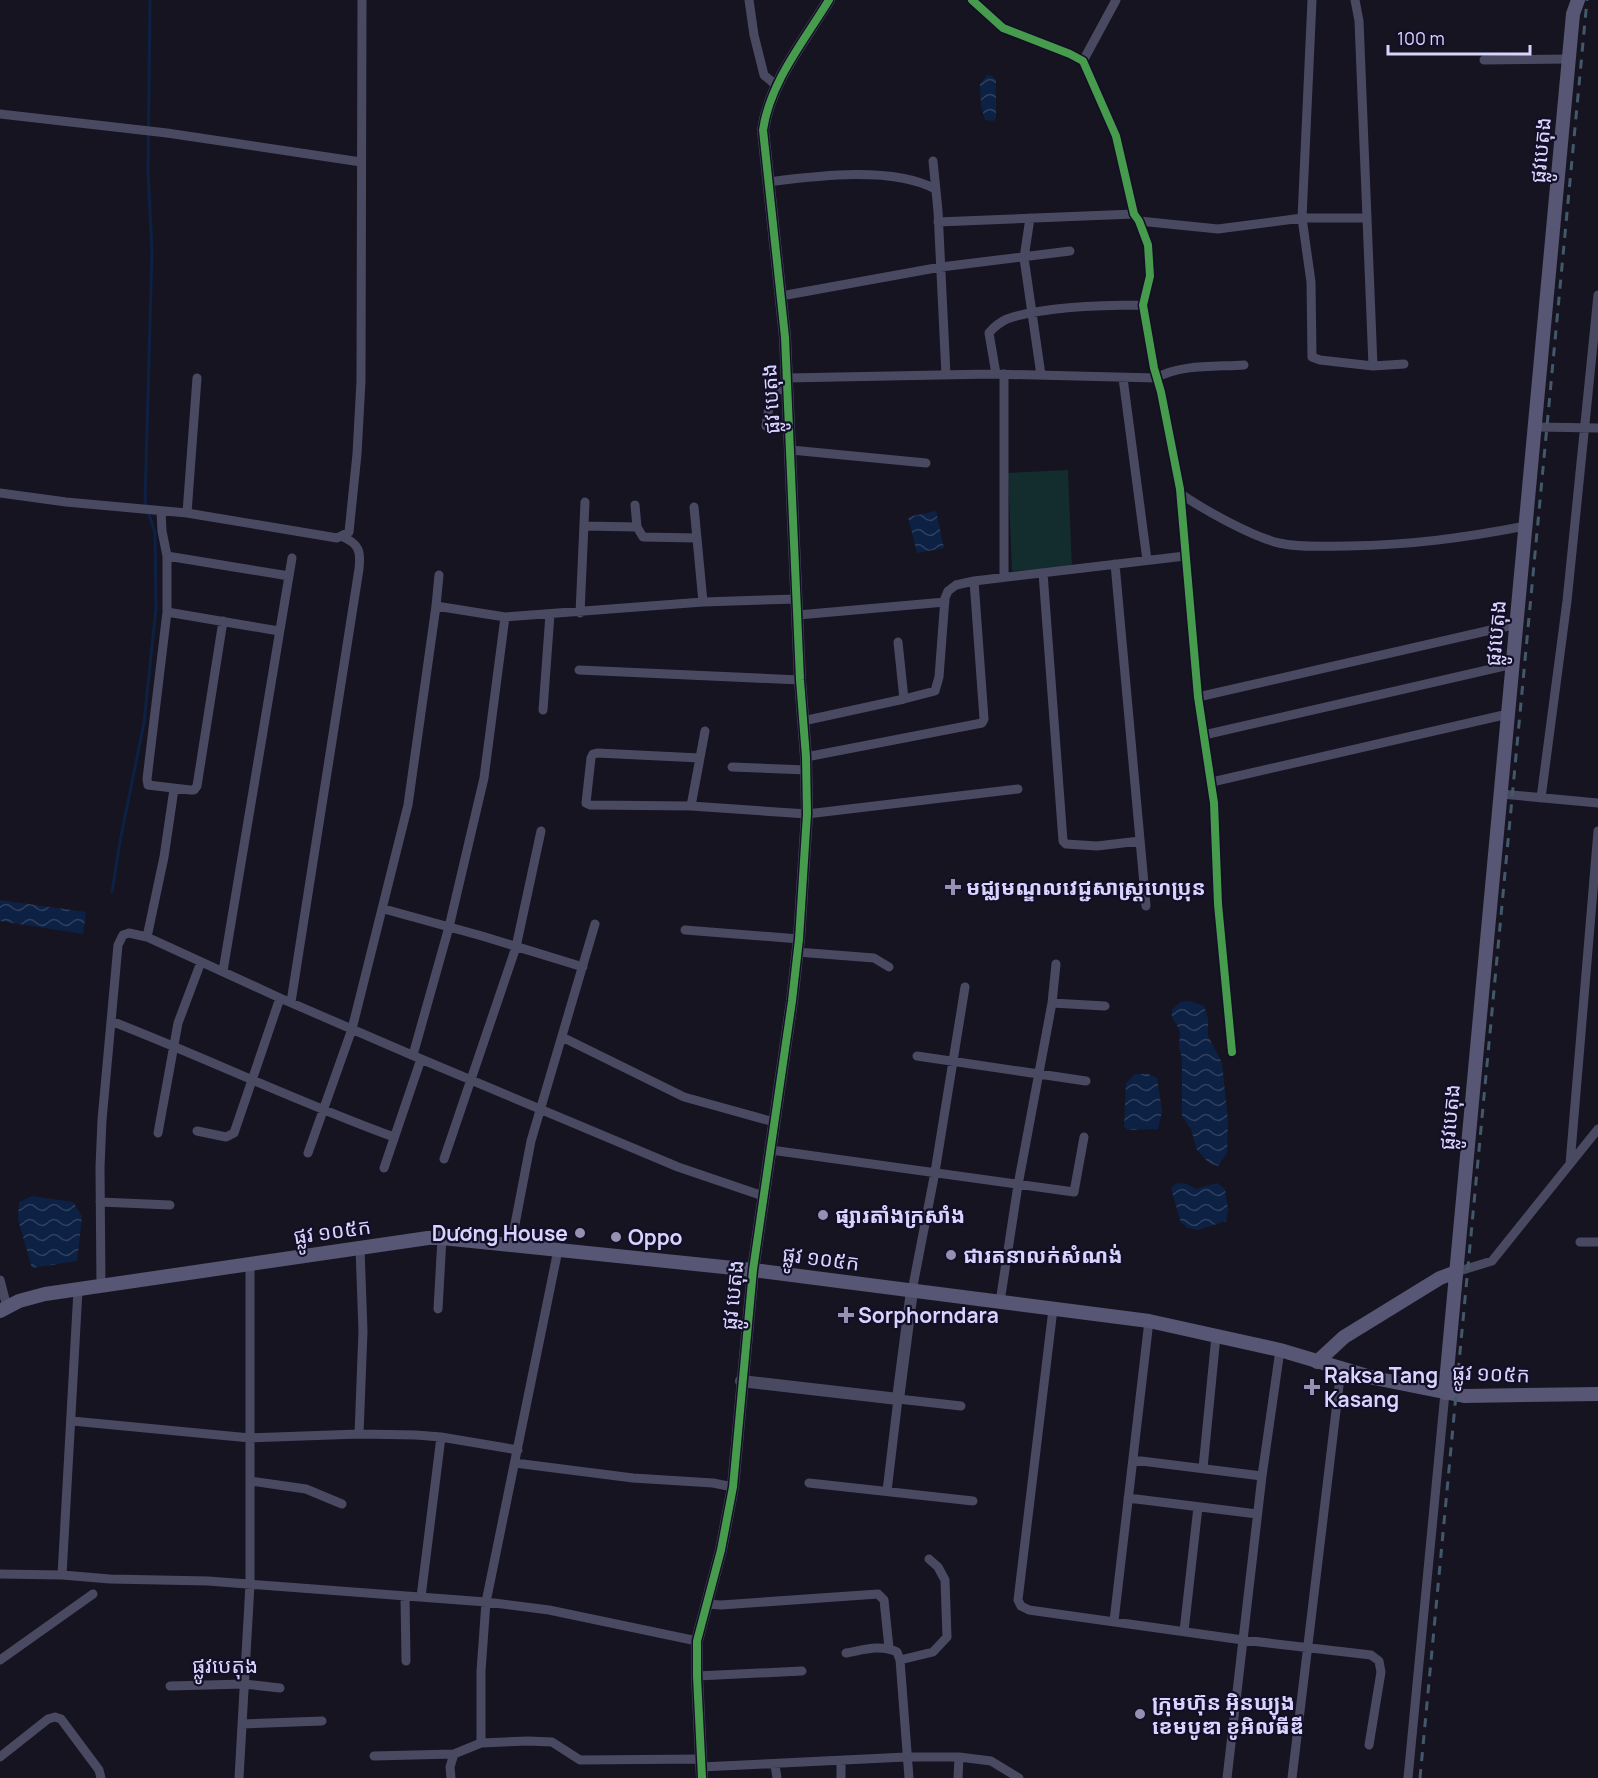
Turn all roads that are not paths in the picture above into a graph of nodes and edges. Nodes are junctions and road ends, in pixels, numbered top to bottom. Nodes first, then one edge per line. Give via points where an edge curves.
1 (362, 0) edge
2 (749, 0) edge
3 (829, 0) edge
4 (972, 0) edge
5 (1116, 0) edge
6 (1312, 0) edge
7 (1355, 0) edge
8 (1578, 0) edge
9 (1569, 59) junction
10 (1484, 60) dead end
11 (1083, 61) junction
12 (777, 86) junction
13 (0, 114) edge
14 (933, 161) dead end
15 (361, 162) junction
16 (768, 182) junction
17 (935, 189) junction
18 (1030, 218) junction
19 (1137, 218) junction
20 (1302, 218) junction
21 (1367, 218) junction
22 (939, 222) junction
23 (1070, 251) dead end
24 (1024, 258) junction
25 (941, 267) junction
26 (1598, 295) edge
27 (781, 296) junction
28 (1143, 305) junction
29 (1031, 314) junction
30 (1404, 364) dead end
31 (1244, 365) dead end
32 (1372, 366) junction
33 (1000, 374) junction
34 (946, 375) junction
35 (1041, 375) junction
36 (197, 378) dead end
37 (1123, 378) junction
38 (1156, 378) junction
39 (788, 383) junction
40 (766, 426) dead end
41 (1536, 427) junction
42 (1586, 427) junction
43 (1598, 428) edge
44 (791, 450) junction
45 (926, 463) dead end
46 (0, 493) edge
47 (1180, 495) junction
48 (585, 502) dead end
49 (635, 505) dead end
50 (694, 507) dead end
51 (159, 511) junction
52 (187, 513) junction
53 (584, 526) junction
54 (1526, 526) junction
55 (637, 527) junction
56 (343, 537) junction
57 (697, 538) junction
58 (167, 556) junction
59 (1185, 556) junction
60 (292, 558) dead end
61 (1147, 560) junction
62 (1115, 564) junction
63 (1043, 573) junction
64 (439, 575) dead end
65 (289, 576) junction
66 (1004, 577) junction
67 (974, 581) junction
68 (797, 599) junction
69 (703, 602) junction
70 (945, 602) junction
71 (436, 606) junction
72 (167, 612) junction
73 (580, 613) junction
74 (550, 614) junction
75 (798, 615) junction
76 (505, 617) junction
77 (223, 621) junction
78 (1517, 624) junction
79 (279, 631) junction
80 (898, 642) dead end
81 (1513, 664) junction
82 (579, 670) dead end
83 (800, 680) junction
84 (1198, 698) junction
85 (904, 699) junction
86 (543, 710) dead end
87 (1508, 714) junction
88 (803, 721) junction
89 (705, 731) dead end
90 (1204, 735) junction
91 (700, 758) junction
92 (807, 763) junction
93 (732, 767) dead end
94 (1212, 782) junction
95 (174, 789) junction
96 (1018, 789) dead end
97 (1501, 794) junction
98 (1541, 798) junction
99 (1598, 803) edge
100 (691, 806) junction
101 (807, 814) junction
102 (541, 831) dead end
103 (1598, 831) edge
104 (1140, 841) junction
105 (1146, 906) dead end
106 (384, 909) junction
107 (595, 924) dead end
108 (449, 927) junction
109 (685, 930) dead end
110 (147, 937) junction
111 (798, 945) junction
112 (516, 947) junction
113 (201, 962) junction
114 (1056, 964) dead end
115 (583, 967) junction
116 (889, 967) dead end
117 (223, 971) junction
118 (965, 987) dead end
119 (280, 998) junction
120 (291, 1002) junction
121 (1052, 1003) junction
122 (1105, 1006) dead end
123 (111, 1021) junction
124 (352, 1029) junction
125 (562, 1037) junction
126 (173, 1046) junction
127 (1232, 1052) dead end
128 (917, 1056) dead end
129 (417, 1057) junction
130 (953, 1062) junction
131 (1038, 1075) junction
132 (252, 1080) junction
133 (472, 1080) junction
134 (1086, 1081) dead end
135 (540, 1108) junction
136 (324, 1111) junction
137 (774, 1122) junction
138 (1598, 1129) edge
139 (197, 1131) dead end
140 (158, 1133) dead end
141 (394, 1137) junction
142 (1084, 1137) dead end
143 (771, 1150) junction
144 (308, 1153) dead end
145 (444, 1159) dead end
146 (1570, 1164) junction
147 (384, 1168) dead end
148 (935, 1172) junction
149 (1018, 1185) junction
150 (763, 1196) junction
151 (100, 1202) junction
152 (170, 1205) dead end
153 (442, 1238) junction
154 (1580, 1242) dead end
155 (1598, 1242) edge
156 (512, 1245) junction
157 (360, 1248) junction
158 (558, 1250) junction
159 (250, 1264) junction
160 (753, 1270) junction
161 (1456, 1272) junction
162 (0, 1280) edge
163 (101, 1286) junction
164 (78, 1290) junction
165 (912, 1291) junction
166 (1000, 1302) junction
167 (4, 1309) edge
168 (438, 1309) dead end
169 (1053, 1309) junction
170 (1149, 1321) junction
171 (1216, 1336) junction
172 (1280, 1350) junction
173 (1317, 1362) junction
174 (1341, 1369) junction
175 (741, 1381) junction
176 (1444, 1393) junction
177 (1598, 1394) edge
178 (898, 1399) junction
179 (961, 1406) dead end
180 (72, 1420) junction
181 (359, 1434) junction
182 (441, 1437) junction
183 (250, 1438) junction
184 (518, 1450) junction
185 (1132, 1460) junction
186 (515, 1463) junction
187 (1203, 1468) junction
188 (1262, 1476) junction
189 (250, 1481) junction
190 (809, 1483) dead end
191 (734, 1487) junction
192 (887, 1491) junction
193 (1128, 1498) junction
194 (973, 1501) dead end
195 (342, 1504) dead end
196 (1197, 1507) junction
197 (1257, 1514) junction
198 (928, 1559) dead end
199 (0, 1574) edge
200 (62, 1575) junction
201 (250, 1584) junction
202 (93, 1594) dead end
203 (405, 1596) junction
204 (421, 1597) junction
205 (486, 1602) junction
206 (707, 1604) junction
207 (1113, 1621) junction
208 (1184, 1631) junction
209 (1243, 1640) junction
210 (697, 1641) junction
211 (1308, 1647) junction
212 (889, 1648) junction
213 (846, 1653) dead end
214 (0, 1660) edge
215 (900, 1660) junction
216 (406, 1661) dead end
217 (802, 1671) dead end
218 (697, 1677) junction
219 (244, 1684) junction
220 (170, 1686) dead end
221 (280, 1688) dead end
222 (322, 1721) dead end
223 (242, 1724) junction
224 (481, 1743) junction
225 (1369, 1745) dead end
226 (454, 1754) junction
227 (374, 1756) dead end
228 (0, 1757) edge
229 (906, 1757) junction
230 (959, 1757) junction
231 (841, 1761) junction
232 (776, 1765) junction
233 (702, 1768) edge
234 (101, 1778) edge
235 (238, 1778) edge
236 (451, 1778) edge
237 (777, 1778) edge
238 (841, 1778) edge
239 (909, 1778) edge
240 (958, 1778) edge
241 (1019, 1778) edge
242 (1227, 1778) edge
243 (1292, 1778) edge
244 (1408, 1778) edge

1 - 15 street
2 - 12 street via 764,75
3 - 12 street, ផ្លូវ បេតុង
4 - 11 street via 1003,28
5 - 11 street
6 - 20 street
7 - 21 street
8 - 9 main road, ផ្លូវបេតុង
9 - 10 street
9 - 41 main road, ផ្លូវបេតុង
11 - 19 street via 1116,136
12 - 16 street, ផ្លូវ បេតុង via 764,130
13 - 15 street via 167,133
14 - 17 street
15 - 56 street via 361,381 349,532
16 - 17 street via 871,176 914,180
16 - 27 street, ផ្លូវ បេតុង
17 - 22 street
18 - 19 street
18 - 22 street
18 - 24 street
19 - 20 street via 1218,229
19 - 28 street via 1150,257
20 - 21 street
20 - 32 street via 1311,282 1312,357
21 - 32 street
22 - 25 street
23 - 24 street
24 - 25 street
24 - 29 street
25 - 27 street
25 - 34 street
26 - 42 street
27 - 39 street, ផ្លូវ បេតុង
28 - 29 street
28 - 38 street
29 - 33 street via 1007,320 989,333
29 - 35 street
30 - 32 street
31 - 38 street via 1191,368
33 - 34 street
33 - 35 street
33 - 66 street
34 - 39 street
35 - 37 street
36 - 52 street
37 - 38 street
37 - 61 street
38 - 47 street
39 - 40 street via 771,394
39 - 44 street, ផ្លូវ បេតុង
41 - 42 street
41 - 54 main road, ផ្លូវបេតុង
42 - 43 street
42 - 98 street
44 - 45 street
44 - 68 street, ផ្លូវ បេតុង
46 - 51 street
47 - 54 street via 1277,543 1301,546 1430,542
47 - 59 street
48 - 53 street
49 - 55 street
50 - 57 street
51 - 52 street
51 - 58 street
52 - 56 street
53 - 55 street
53 - 73 street
54 - 78 main road, ផ្លូវបេតុង
55 - 57 street via 648,538
56 - 120 street via 358,548 359,569
57 - 69 street
58 - 65 street
58 - 72 street
59 - 61 street
59 - 84 street
60 - 65 street
61 - 62 street
62 - 63 street
62 - 104 street
63 - 66 street
63 - 104 street via 1063,841 1097,846
64 - 71 street
65 - 79 street
66 - 67 street
67 - 70 street via 956,585 948,591
67 - 92 street via 982,723
68 - 69 street
68 - 75 street, ផ្លូវ បេតុង
69 - 73 street
70 - 75 street
70 - 85 street via 937,688
71 - 76 street
71 - 106 street via 408,805
72 - 77 street
72 - 95 street via 147,779 148,785
73 - 74 street
74 - 76 street
74 - 86 street
75 - 83 street, ផ្លូវ បេតុង
76 - 108 street via 484,778
77 - 79 street
77 - 95 street via 198,783 194,790
78 - 81 main road, ផ្លូវបេតុង
78 - 84 street
79 - 117 street
80 - 85 street
81 - 87 main road, ផ្លូវបេតុង
81 - 90 street
82 - 83 street
83 - 88 street, ផ្លូវ បេតុង
84 - 90 street
85 - 88 street
87 - 94 street
87 - 97 main road, ផ្លូវបេតុង
88 - 92 street, ផ្លូវ បេតុង
89 - 91 street
90 - 94 street
91 - 100 street
91 - 100 street via 597,753 593,754 590,769 587,804
92 - 93 street
92 - 101 street, ផ្លូវ បេតុង
94 - 127 street via 1218,904
95 - 110 street
96 - 101 street
97 - 98 street
97 - 161 main road, ផ្លូវបេតុង
98 - 99 street
100 - 101 street
101 - 111 street, ផ្លូវ បេតុង
102 - 112 street
103 - 146 street
104 - 105 street
106 - 108 street
106 - 124 street
107 - 115 street
108 - 112 street
108 - 129 street
109 - 111 street
110 - 113 street
110 - 123 street via 129,933 123,935 118,945
111 - 116 street via 874,958
111 - 137 street, ផ្លូវ បេតុង
112 - 115 street
112 - 133 street
113 - 117 street
113 - 126 street
114 - 121 street
115 - 125 street
117 - 119 street
118 - 130 street
119 - 120 street
119 - 132 street
120 - 124 street
121 - 122 street
121 - 131 street
123 - 126 street
123 - 151 street
124 - 129 street
124 - 136 street
125 - 135 street
125 - 137 street via 684,1097
126 - 132 street
126 - 140 street
128 - 130 street
129 - 133 street
129 - 141 street
130 - 131 street
130 - 148 street
131 - 134 street
131 - 149 street
132 - 136 street
132 - 139 street via 234,1133 226,1137
133 - 135 street
133 - 145 street
135 - 150 street via 678,1167
135 - 156 street
136 - 141 street
136 - 144 street
137 - 143 street, ផ្លូវ បេតុង
138 - 146 street
141 - 147 street
142 - 149 street via 1074,1191
143 - 148 street
143 - 150 street, ផ្លូវ បេតុង
146 - 161 street via 1492,1261
148 - 149 street
148 - 165 street
149 - 166 street
150 - 160 street, ផ្លូវ បេតុង
151 - 152 street
151 - 163 street
153 - 156 main road, ផ្លូវ ១០៥ក
153 - 157 main road, ផ្លូវ ១០៥ក
153 - 168 street
154 - 155 street
156 - 158 main road, ផ្លូវ ១០៥ក
157 - 159 main road, ផ្លូវ ១០៥ក
157 - 181 street via 363,1341
158 - 160 main road, ផ្លូវ ១០៥ក
158 - 184 street
159 - 163 main road, ផ្លូវ ១០៥ក
159 - 183 street
160 - 165 main road, ផ្លូវ ១០៥ក
160 - 175 street, ផ្លូវ បេតុង
161 - 173 main road via 1344,1337
161 - 176 main road, ផ្លូវបេតុង
162 - 167 street
163 - 164 main road, ផ្លូវ ១០៥ក
164 - 167 main road, ផ្លូវ ១០៥ក via 45,1294
164 - 180 street
165 - 166 main road, ផ្លូវ ១០៥ក
165 - 178 street
166 - 169 main road, ផ្លូវ ១០៥ក
169 - 170 main road, ផ្លូវ ១០៥ក
169 - 207 street via 1018,1600 1029,1610
170 - 171 main road, ផ្លូវ ១០៥ក
170 - 185 street
171 - 172 main road, ផ្លូវ ១០៥ក
171 - 187 street
172 - 173 main road, ផ្លូវ ១០៥ក
172 - 188 street
173 - 174 main road, ផ្លូវ ១០៥ក
174 - 176 main road, ផ្លូវ ១០៥ក
174 - 211 street
175 - 178 street
175 - 191 street, ផ្លូវ បេតុង
176 - 177 main road, ផ្លូវ ១០៥ក
176 - 244 street
178 - 179 street
178 - 192 street
180 - 183 street
180 - 200 street
181 - 182 street
181 - 183 street
182 - 184 street
182 - 204 street
183 - 189 street
184 - 186 street
185 - 187 street
185 - 193 street
186 - 191 street
186 - 205 street
187 - 188 street
188 - 197 street
189 - 195 street via 306,1489
189 - 201 street
190 - 192 street
191 - 206 street, ផ្លូវ បេតុង
192 - 194 street
193 - 196 street
193 - 207 street
196 - 197 street
196 - 208 street
197 - 209 street
198 - 215 street via 945,1580 947,1636 933,1652
199 - 200 street
200 - 201 street
201 - 203 street
201 - 219 street
202 - 214 street
203 - 204 street
203 - 216 street
204 - 205 street
205 - 210 street via 549,1610
205 - 224 street
206 - 210 street, ផ្លូវ បេតុង
206 - 212 street via 878,1594 884,1600
207 - 208 street
208 - 209 street
209 - 211 street
209 - 242 street
210 - 218 street, ផ្លូវ បេតុង
211 - 225 street via 1371,1655 1379,1661 1381,1672
211 - 243 street
212 - 213 street
212 - 215 street via 897,1652
215 - 229 street
217 - 218 street
218 - 233 street, ផ្លូវ បេតុង
219 - 220 street, ផ្លូវបេតុង
219 - 221 street, ផ្លូវបេតុង
219 - 223 street
222 - 223 street
223 - 235 street
224 - 226 street
224 - 233 street via 552,1742 580,1760
226 - 227 street
226 - 236 street
228 - 234 street via 55,1717 61,1719
229 - 230 street
229 - 231 street
229 - 239 street
230 - 240 street
230 - 241 street via 991,1761
231 - 232 street
231 - 238 street
232 - 233 street
232 - 237 street

